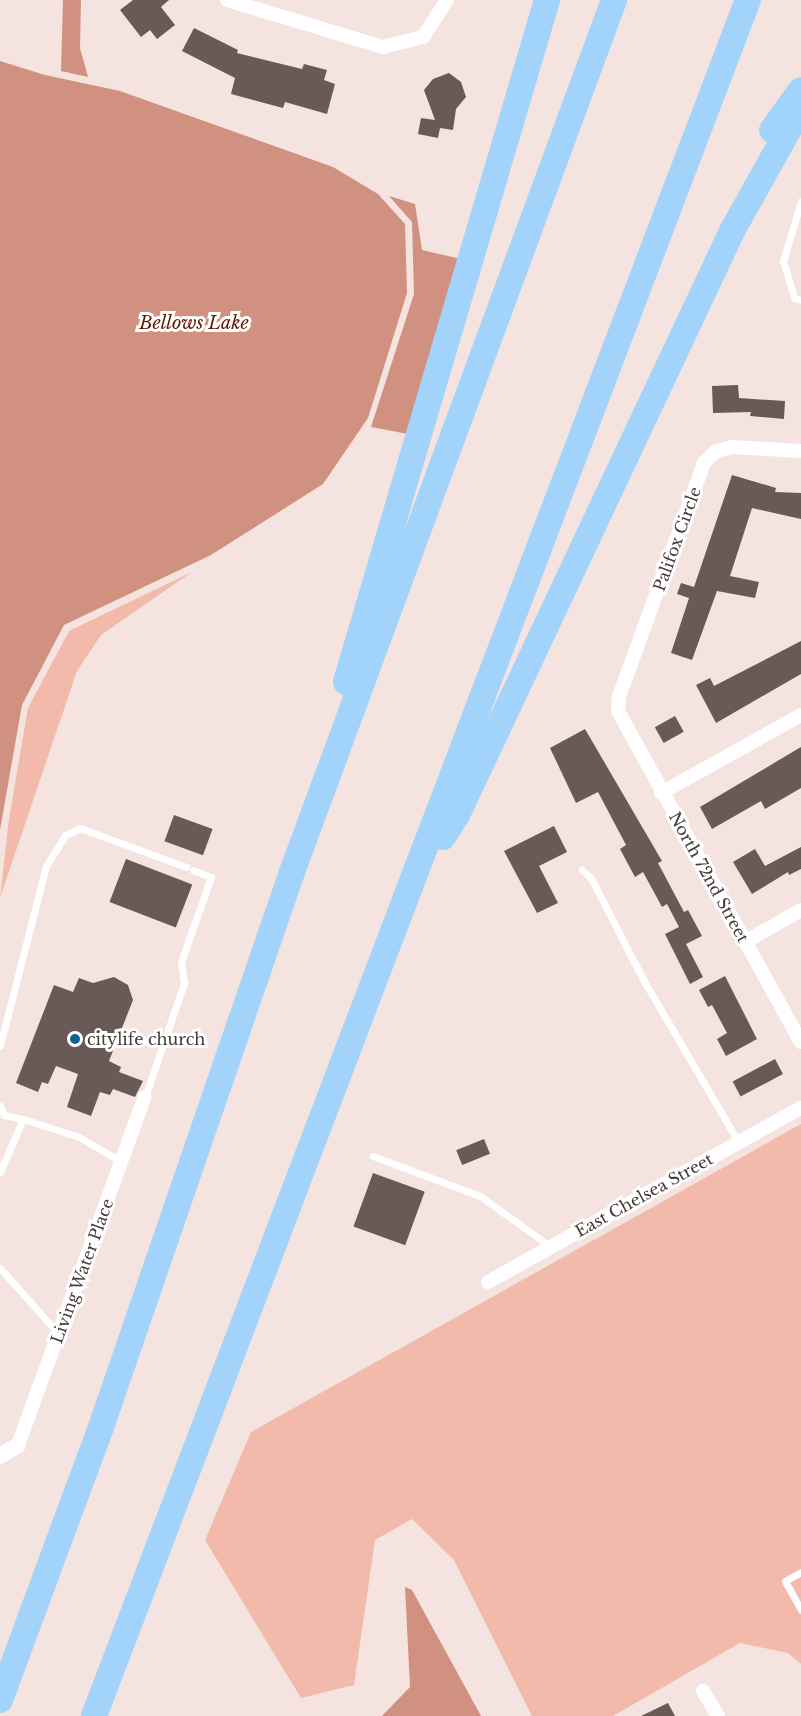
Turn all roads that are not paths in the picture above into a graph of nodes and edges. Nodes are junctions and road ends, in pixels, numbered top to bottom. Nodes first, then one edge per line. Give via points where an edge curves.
1 (227, 0) edge
2 (447, 0) edge
3 (547, 0) edge
4 (614, 0) edge
5 (748, 0) edge
6 (801, 90) edge
7 (801, 117) edge
8 (801, 201) edge
9 (732, 231) junction
10 (801, 300) edge
11 (801, 451) edge
12 (618, 711) joint
13 (801, 715) edge
14 (661, 793) junction
15 (582, 870) dead end
16 (292, 872) junction
17 (413, 883) junction
18 (801, 910) edge
19 (745, 942) junction
20 (801, 1042) edge
21 (0, 1046) edge
22 (146, 1097) joint
23 (0, 1106) edge
24 (801, 1108) edge
25 (23, 1119) junction
26 (739, 1143) junction
27 (373, 1156) dead end
28 (122, 1162) junction
29 (0, 1172) edge
30 (551, 1247) junction
31 (0, 1268) edge
32 (488, 1282) dead end
33 (59, 1334) junction
34 (18, 1445) joint
35 (0, 1456) edge
36 (801, 1572) edge
37 (801, 1610) edge
38 (703, 1691) dead end
39 (0, 1700) edge
40 (96, 1713) edge
41 (718, 1716) edge

1 - 2 street via 383,47 423,37
3 - 16 highway via 413,447
4 - 16 highway
5 - 17 highway
6 - 9 highway via 775,122
7 - 9 highway via 793,122
8 - 10 lane via 783,261 794,298
9 - 17 highway via 457,815
11 - 12 street, Palifox Circle via 732,447 715,452 704,463 619,697
12 - 14 street, North 72nd Street
13 - 14 street
14 - 19 street, North 72nd Street
15 - 26 lane via 591,878 644,981
16 - 39 highway via 100,1430
17 - 40 highway
18 - 19 street
19 - 20 street, North 72nd Street
21 - 22 lane via 46,866 65,835 80,828 211,877 182,962 184,983
22 - 28 street, Living Water Place
23 - 25 lane via 4,1115
24 - 26 street, East Chelsea Street
25 - 28 lane via 79,1137
25 - 29 lane
26 - 30 street, East Chelsea Street
27 - 30 lane via 480,1196
28 - 33 street, Living Water Place
30 - 32 street, East Chelsea Street
31 - 33 lane
33 - 34 street, Living Water Place
34 - 35 street
36 - 37 lane via 784,1581
38 - 41 street

